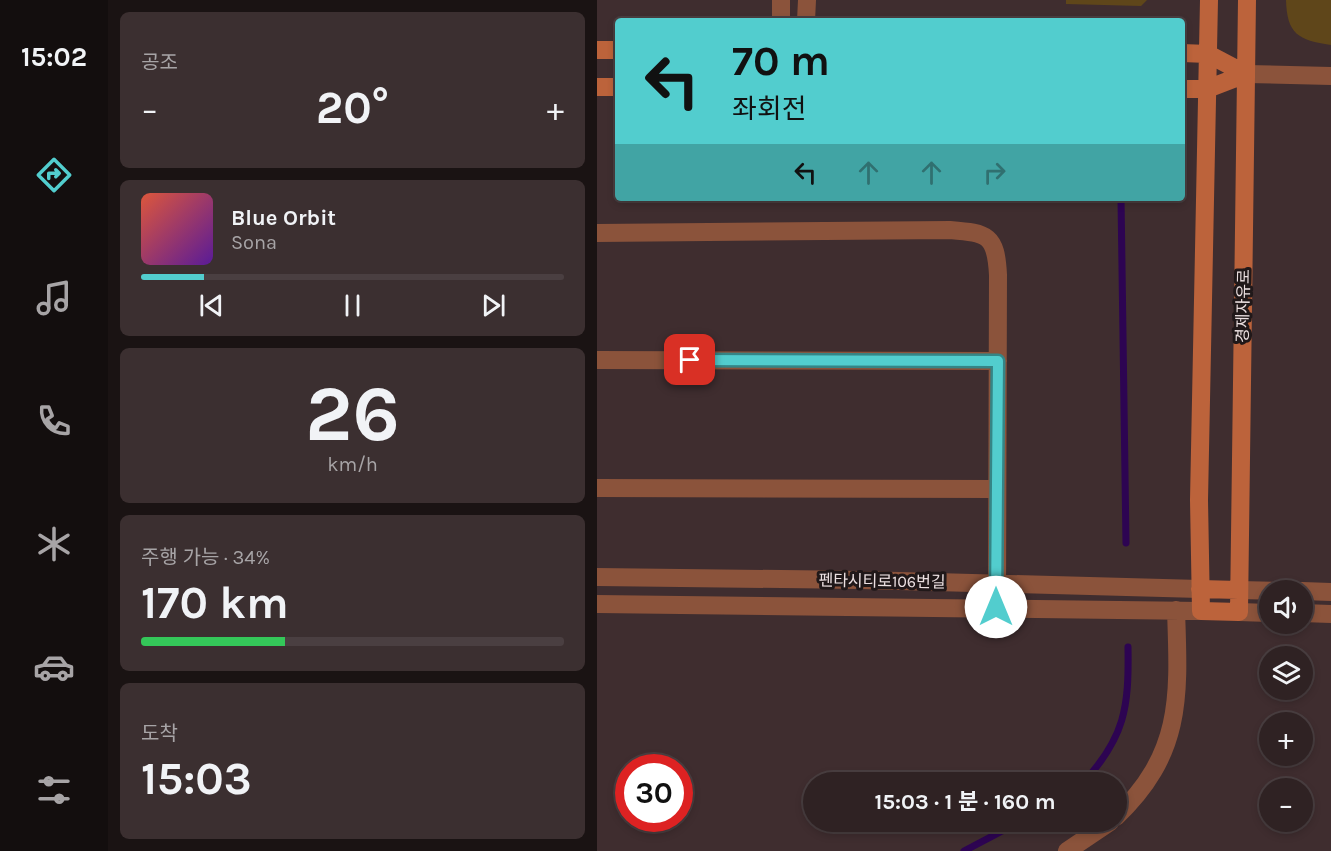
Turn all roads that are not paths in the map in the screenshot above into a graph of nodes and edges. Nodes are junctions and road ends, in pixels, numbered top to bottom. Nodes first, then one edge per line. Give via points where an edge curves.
1 (781, 0) edge
2 (807, 0) edge
3 (1209, 0) edge
4 (1247, 0) edge
5 (781, 18) edge
6 (806, 18) edge
7 (597, 50) edge
8 (615, 50) edge
9 (1185, 53) edge
10 (1208, 54) junction
11 (1246, 74) junction
12 (1331, 76) edge
13 (597, 87) edge
14 (615, 87) edge
15 (1185, 89) edge
16 (1207, 89) junction
17 (597, 233) edge
18 (597, 360) edge
19 (998, 361) junction
20 (597, 488) edge
21 (997, 489) junction
22 (597, 578) edge
23 (997, 584) junction
24 (1200, 589) junction
25 (1239, 590) junction
26 (1259, 590) edge
27 (1313, 591) edge
28 (1331, 592) edge
29 (597, 604) edge
30 (996, 607) junction
31 (1176, 610) junction
32 (1201, 612) junction
33 (1239, 612) junction
34 (1259, 613) edge
35 (1313, 614) edge
36 (1331, 614) edge
37 (1127, 807) edge
38 (1095, 832) edge
39 (1067, 851) edge

1 - 5 street
2 - 6 street
3 - 10 street
4 - 11 street, 경제자유로
7 - 8 street
9 - 10 street
10 - 11 street
10 - 16 street
11 - 12 street
11 - 16 street
11 - 25 street, 경제자유로
13 - 14 street
15 - 16 street
16 - 24 street
17 - 19 street via 978,233 992,241 997,252
18 - 19 street
19 - 21 street
20 - 21 street
21 - 23 street
22 - 23 street, 펜타시티로106번길
23 - 24 street, 펜타시티로106번길
23 - 30 street
24 - 25 street, 펜타시티로106번길
24 - 32 street
25 - 26 street
25 - 33 street, 경제자유로
27 - 28 street
29 - 30 street, 펜타시티로106번길
30 - 31 street, 펜타시티로106번길
31 - 32 street, 펜타시티로106번길
31 - 37 street via 1174,720 1154,772
32 - 33 street
33 - 34 street
35 - 36 street
38 - 39 street

